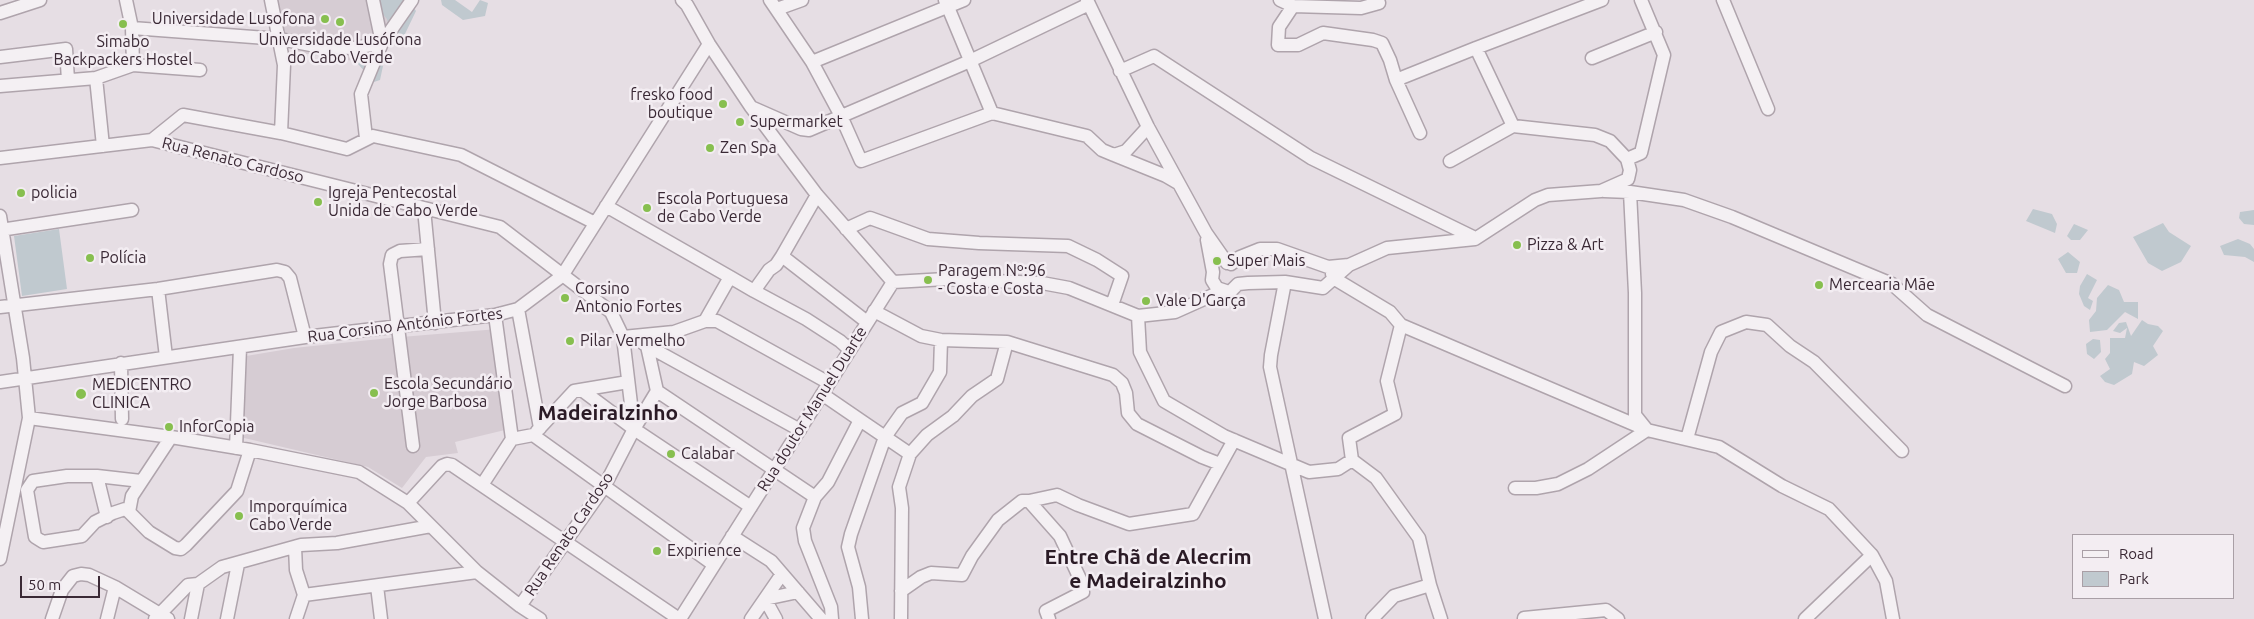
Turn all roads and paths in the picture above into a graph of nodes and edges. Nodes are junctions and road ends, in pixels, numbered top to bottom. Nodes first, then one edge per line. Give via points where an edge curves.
1 (40, 0) edge
2 (126, 0) edge
3 (271, 0) edge
4 (373, 0) edge
5 (412, 0) edge
6 (682, 0) edge
7 (802, 0) edge
8 (964, 0) edge
9 (1280, 0) edge
10 (1602, 0) edge
11 (1641, 0) edge
12 (1723, 0) edge
13 (1381, 1) edge
14 (1088, 2) edge
15 (947, 3) edge
16 (773, 4) edge
17 (1575, 5) edge
18 (1293, 6) junction
19 (0, 13) edge
20 (132, 28) junction
21 (1656, 32) junction
22 (280, 39) junction
23 (382, 44) junction
24 (709, 44) junction
25 (1476, 48) junction
26 (0, 57) edge
27 (1592, 58) dead end
28 (970, 61) junction
29 (812, 62) junction
30 (134, 66) junction
31 (200, 70) dead end
32 (1120, 70) junction
33 (96, 78) junction
34 (68, 80) junction
35 (1396, 80) junction
36 (0, 86) edge
37 (751, 107) junction
38 (1768, 109) dead end
39 (992, 113) junction
40 (841, 116) junction
41 (1513, 126) junction
42 (1148, 127) junction
43 (281, 133) junction
44 (1420, 133) dead end
45 (366, 138) junction
46 (152, 140) junction
47 (103, 146) junction
48 (1114, 156) junction
49 (0, 158) edge
50 (1627, 159) junction
51 (1450, 161) dead end
52 (1178, 183) junction
53 (1601, 191) junction
54 (1630, 192) junction
55 (817, 195) junction
56 (606, 206) junction
57 (424, 209) junction
58 (132, 210) dead end
59 (595, 223) junction
60 (0, 225) edge
61 (846, 229) junction
62 (1206, 233) junction
63 (1475, 239) junction
64 (428, 249) junction
65 (782, 256) junction
66 (1229, 263) junction
67 (1349, 265) junction
68 (1328, 268) junction
69 (1212, 274) junction
70 (562, 276) junction
71 (730, 277) junction
72 (1335, 279) junction
73 (893, 282) junction
74 (1285, 282) junction
75 (1238, 284) junction
76 (158, 288) junction
77 (754, 291) junction
78 (1226, 291) junction
79 (1190, 304) junction
80 (15, 305) junction
81 (1112, 305) junction
82 (0, 307) edge
83 (518, 309) junction
84 (495, 315) junction
85 (871, 316) junction
86 (1138, 316) junction
87 (705, 321) junction
88 (435, 323) junction
89 (1401, 325) junction
90 (398, 328) junction
91 (626, 337) junction
92 (305, 338) junction
93 (941, 340) junction
94 (1007, 342) junction
95 (647, 346) junction
96 (240, 348) junction
97 (850, 350) junction
98 (166, 357) junction
99 (122, 363) junction
100 (26, 378) junction
101 (0, 382) edge
102 (628, 382) junction
103 (2065, 386) dead end
104 (825, 389) junction
105 (583, 391) junction
106 (657, 391) junction
107 (29, 418) junction
108 (122, 419) dead end
109 (860, 420) junction
110 (634, 430) junction
111 (800, 430) junction
112 (1647, 430) junction
113 (536, 431) junction
114 (171, 437) junction
115 (885, 437) junction
116 (512, 439) junction
117 (1234, 440) junction
118 (1687, 440) junction
119 (413, 446) dead end
120 (236, 448) junction
121 (250, 450) junction
122 (1902, 451) dead end
123 (910, 454) junction
124 (1352, 460) junction
125 (1220, 464) junction
126 (1292, 466) junction
127 (774, 469) junction
128 (97, 476) junction
129 (141, 481) junction
130 (482, 485) junction
131 (604, 487) junction
132 (1515, 488) dead end
133 (816, 497) junction
134 (1030, 501) junction
135 (408, 503) junction
136 (751, 507) junction
137 (130, 512) junction
138 (107, 517) junction
139 (9, 518) junction
140 (431, 526) junction
141 (0, 531) edge
142 (732, 536) junction
143 (565, 543) junction
144 (295, 547) junction
145 (1872, 555) junction
146 (0, 559) edge
147 (238, 564) junction
148 (714, 565) junction
149 (477, 572) junction
150 (782, 574) junction
151 (198, 584) junction
152 (377, 586) junction
153 (1430, 586) junction
154 (114, 587) junction
155 (901, 591) junction
156 (798, 592) junction
157 (304, 594) junction
158 (765, 599) junction
159 (520, 606) junction
160 (161, 617) edge
161 (1524, 618) dead end
162 (52, 619) edge
163 (107, 619) edge
164 (191, 619) edge
165 (228, 619) edge
166 (296, 619) edge
167 (381, 619) edge
168 (540, 619) edge
169 (680, 619) edge
170 (751, 619) edge
171 (776, 619) edge
172 (822, 619) edge
173 (832, 619) edge
174 (862, 619) edge
175 (901, 619) edge
176 (1050, 619) edge
177 (1324, 619) edge
178 (1372, 619) edge
179 (1440, 619) edge
180 (1618, 619) edge
181 (1805, 619) edge
182 (1893, 619) edge

1 - 19 street
2 - 20 street
3 - 22 street
4 - 23 street
5 - 23 street
6 - 24 street
7 - 16 street
8 - 15 street
9 - 18 street
10 - 17 street
11 - 21 street
12 - 38 street
13 - 18 street via 1361,8
14 - 28 street
14 - 32 street
15 - 28 street
15 - 29 street
16 - 29 street
17 - 25 street
18 - 35 street via 1279,27 1278,45 1298,45 1323,33 1373,40 1382,44
20 - 22 street
20 - 30 street
21 - 27 street
21 - 50 street via 1664,55 1641,153
22 - 23 street via 321,47 354,48
22 - 43 street via 284,65
23 - 45 street via 361,94
24 - 37 street
24 - 56 street, Rua Corsino António Fortes
25 - 35 street
25 - 41 street
26 - 34 street via 66,49
28 - 39 street
28 - 40 street
29 - 40 street
30 - 31 street
30 - 33 street
32 - 42 street
32 - 63 street via 1154,56 1311,158
33 - 34 street
33 - 47 street
34 - 36 street
35 - 44 street
37 - 40 street via 809,130
37 - 55 street
39 - 40 street via 861,161
39 - 48 street via 1088,136 1102,150
41 - 50 street via 1595,135 1610,141
41 - 51 street
42 - 48 street via 1126,151
42 - 52 street
43 - 45 street via 347,149
43 - 46 street via 183,115
45 - 59 street via 373,136 460,155
46 - 47 street, Rua Renato Cardoso
46 - 57 street, Rua Renato Cardoso
47 - 49 street, Rua Renato Cardoso
48 - 52 street
50 - 53 street via 1628,180
52 - 62 street
53 - 54 street
53 - 63 street via 1548,195
54 - 103 street via 1684,200 1892,284 1927,316
54 - 112 street via 1636,292 1634,415
55 - 61 street
55 - 65 street
56 - 59 street, Rua Corsino António Fortes
56 - 71 street
57 - 64 street
57 - 70 street, Rua Renato Cardoso via 500,227
58 - 60 street
59 - 70 street, Rua Corsino António Fortes
60 - 80 street
61 - 73 street
61 - 81 street via 870,218 928,239 1068,246 1122,276
62 - 66 street
62 - 69 street
63 - 67 street via 1387,248
64 - 88 street
64 - 90 street via 400,251 392,255 390,264
65 - 77 street
65 - 85 street
66 - 68 street via 1260,249 1277,249
66 - 69 street via 1218,265
66 - 75 street via 1238,270
67 - 68 street
67 - 72 street
68 - 72 street
69 - 78 street via 1217,288
69 - 79 street
70 - 83 street, Rua Corsino António Fortes
70 - 91 street, Rua Renato Cardoso via 611,312
71 - 77 street
71 - 87 street
72 - 74 street via 1323,288
72 - 89 street via 1390,312
73 - 81 street via 946,279 1042,282 1069,288
73 - 85 street, Rua doutor Manuel Duarte
74 - 75 street
74 - 126 street via 1270,367
75 - 78 street
76 - 80 street
76 - 92 street via 277,270 285,272 290,278
76 - 98 street
77 - 97 street via 806,319
78 - 79 street
79 - 86 street via 1175,312
80 - 82 street
80 - 100 street
81 - 86 street
83 - 84 street, Rua Corsino António Fortes
83 - 113 street
84 - 88 street, Rua Corsino António Fortes
84 - 116 street
85 - 93 street via 921,336
85 - 97 street, Rua doutor Manuel Duarte
86 - 117 street via 1140,352 1164,401
87 - 91 street via 674,332
87 - 104 street via 717,321
88 - 90 street, Rua Corsino António Fortes
89 - 112 street
89 - 124 street via 1387,381 1395,414 1349,438
90 - 92 street, Rua Corsino António Fortes
90 - 119 street
91 - 95 street
91 - 102 street, Rua Renato Cardoso
92 - 96 street, Rua Corsino António Fortes
93 - 94 street
93 - 115 street via 941,368 922,403 902,413
94 - 123 street via 997,378 927,435
94 - 125 street via 1113,375 1122,383 1128,413 1137,424
95 - 106 street
95 - 111 street
96 - 98 street, Rua Corsino António Fortes
96 - 120 street
97 - 104 street, Rua doutor Manuel Duarte
98 - 99 street, Rua Corsino António Fortes
99 - 100 street, Rua Corsino António Fortes
99 - 108 street
100 - 101 street, Rua Corsino António Fortes
100 - 107 street
102 - 105 street
102 - 110 street, Rua Renato Cardoso
104 - 109 street
104 - 111 street, Rua doutor Manuel Duarte
105 - 110 street
105 - 113 street via 574,391 567,396
106 - 110 street
106 - 127 street
107 - 114 street
107 - 139 street
109 - 115 street
109 - 133 street via 828,482
110 - 131 street, Rua Renato Cardoso
110 - 136 street
111 - 127 street, Rua doutor Manuel Duarte
112 - 118 street
112 - 132 street via 1588,469 1558,484
113 - 116 street
113 - 131 street
114 - 120 street
114 - 129 street
115 - 123 street
115 - 174 street via 848,547 859,587
116 - 130 street
117 - 125 street
117 - 126 street
118 - 122 street via 1711,352 1721,332 1746,322 1767,325 1814,362
118 - 145 street via 1719,447 1782,486 1830,509
120 - 121 street
121 - 135 street via 359,472
121 - 137 street via 237,492 181,549 150,532
123 - 155 street via 899,487 902,508
124 - 126 street via 1338,469 1309,472
124 - 153 street via 1376,478 1419,538
125 - 134 street via 1193,514 1129,524 1056,495
126 - 177 street
127 - 133 street
127 - 136 street, Rua doutor Manuel Duarte
128 - 129 street
128 - 138 street
128 - 138 street via 33,481 27,490 35,537 43,542 82,536 95,522
129 - 137 street via 132,496
130 - 135 street via 447,464
130 - 143 street
131 - 143 street, Rua Renato Cardoso
131 - 148 street
133 - 173 street via 803,528 831,607
134 - 155 street via 1022,501 998,520 962,575 931,574
134 - 176 street via 1060,536 1083,592 1046,611
135 - 140 street
136 - 142 street, Rua doutor Manuel Duarte
137 - 138 street via 125,509
139 - 141 street
139 - 146 street
140 - 144 street via 338,543
140 - 149 street
142 - 148 street, Rua doutor Manuel Duarte
142 - 150 street via 771,561
143 - 159 street, Rua Renato Cardoso
143 - 169 street
144 - 147 street
144 - 157 street via 296,570
145 - 181 street
145 - 182 street via 1886,581
147 - 151 street via 222,567
147 - 165 street
148 - 169 street, Rua doutor Manuel Duarte
149 - 152 street
149 - 159 street
150 - 156 street
150 - 158 street
151 - 160 street via 188,585
151 - 164 street
152 - 157 street
152 - 167 street
153 - 178 street via 1394,596
153 - 179 street
154 - 160 street
154 - 162 street via 89,575 73,576 62,590
154 - 163 street
155 - 175 street
156 - 158 street
156 - 172 street
157 - 166 street
158 - 170 street
158 - 171 street
159 - 168 street
161 - 180 street via 1606,610

